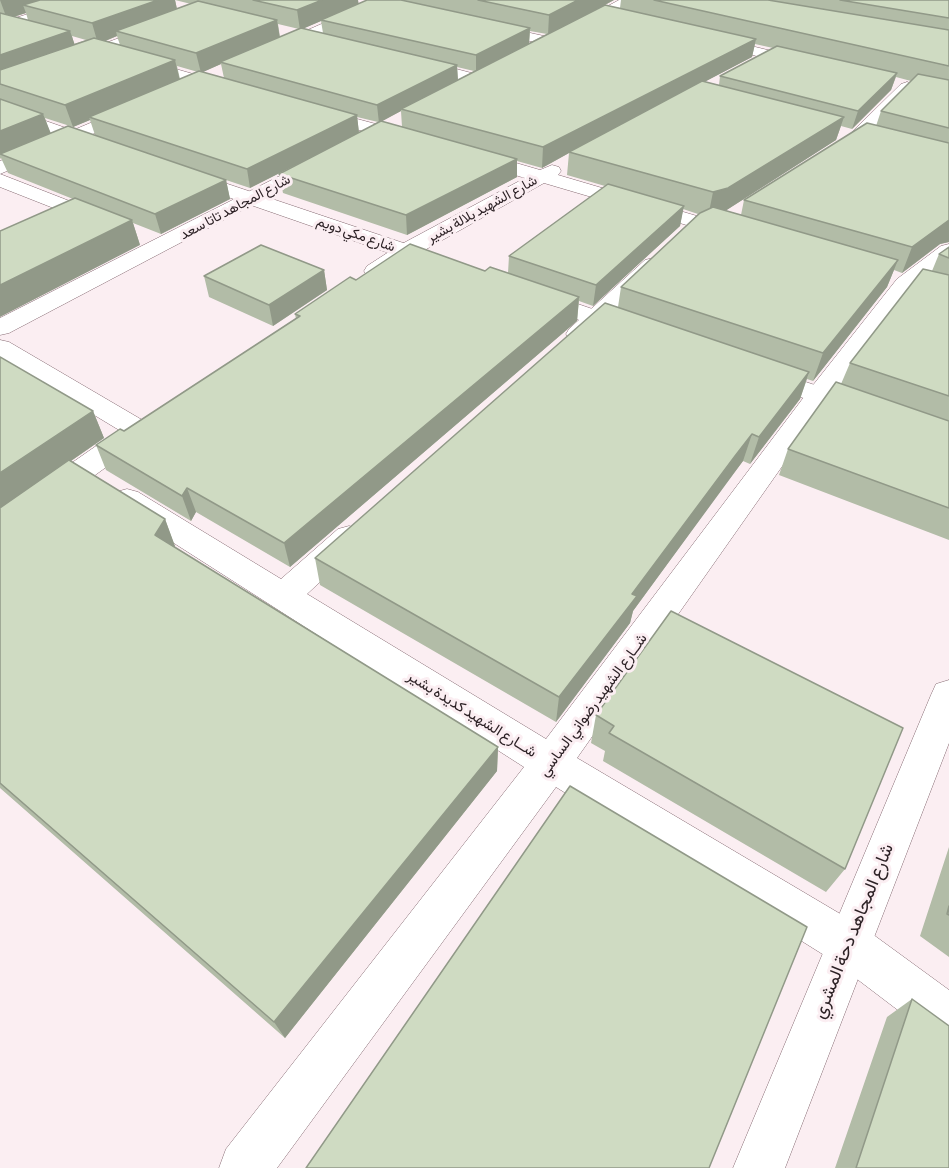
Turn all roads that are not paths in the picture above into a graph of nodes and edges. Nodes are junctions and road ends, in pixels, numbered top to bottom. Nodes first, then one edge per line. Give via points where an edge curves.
1 (84, 0) edge
2 (234, 0) edge
3 (360, 0) edge
4 (389, 4) edge
5 (178, 8) edge
6 (613, 9) edge
7 (199, 13) junction
8 (222, 18) edge
9 (469, 24) edge
10 (3, 25) edge
11 (752, 30) edge
12 (281, 32) edge
13 (42, 35) edge
14 (690, 36) edge
15 (304, 37) junction
16 (64, 41) edge
17 (548, 41) junction
18 (327, 42) edge
19 (735, 46) junction
20 (98, 51) junction
21 (528, 52) edge
22 (263, 54) edge
23 (771, 55) junction
24 (396, 59) edge
25 (497, 68) edge
26 (828, 68) edge
27 (743, 70) edge
28 (222, 72) edge
29 (477, 79) junction
30 (201, 81) junction
31 (903, 86) edge
32 (0, 88) edge
33 (180, 90) edge
34 (246, 93) edge
35 (448, 94) edge
36 (148, 104) edge
37 (301, 109) edge
38 (0, 110) edge
39 (398, 120) dead end
40 (379, 130) junction
41 (73, 136) junction
42 (359, 141) edge
43 (433, 146) edge
44 (339, 151) edge
45 (117, 152) edge
46 (455, 152) edge
47 (572, 160) edge
48 (818, 163) edge
49 (162, 167) edge
50 (0, 168) edge
51 (542, 176) junction
52 (0, 180) edge
53 (251, 198) junction
54 (740, 213) edge
55 (706, 225) junction
56 (120, 228) edge
57 (141, 236) dead end
58 (750, 238) edge
59 (163, 245) junction
60 (406, 250) junction
61 (949, 252) edge
62 (462, 270) edge
63 (356, 284) edge
64 (518, 290) edge
65 (597, 318) junction
66 (0, 328) edge
67 (651, 337) edge
68 (0, 347) edge
69 (561, 349) edge
70 (740, 368) edge
71 (819, 395) junction
72 (949, 440) edge
73 (82, 471) junction
74 (364, 524) edge
75 (0, 528) edge
76 (284, 596) junction
77 (949, 695) edge
78 (551, 763) junction
79 (848, 944) junction
80 (949, 1019) edge
81 (244, 1168) edge
82 (759, 1168) edge

1 - 10 street
2 - 7 street
3 - 4 street
4 - 15 street
5 - 7 street
6 - 17 street
7 - 8 street
7 - 20 street
9 - 17 street
10 - 13 street
11 - 19 street
12 - 15 street
14 - 19 street
15 - 18 street
15 - 22 street
16 - 20 street
17 - 21 street
19 - 23 street
20 - 30 street
20 - 32 street
23 - 26 street
23 - 27 street
24 - 29 street
25 - 29 street
28 - 30 street
29 - 35 street
30 - 33 street
30 - 34 street
31 - 48 street via 857,138
36 - 41 street
37 - 40 street
38 - 41 street
39 - 40 street
40 - 42 street
40 - 43 street
41 - 45 street
41 - 50 street
44 - 53 street, شارع المجاهد تاتا سعد
46 - 51 street
47 - 51 street, شارع الشهيد بلالة بشير
49 - 53 street, شارع مكي دويم
51 - 55 street
51 - 60 street, شارع الشهيد بلالة بشير
52 - 56 street
53 - 59 street, شارع المجاهد تاتا سعد
53 - 60 street, شارع مكي دويم
54 - 55 street
55 - 58 street
55 - 65 street via 686,233
57 - 59 street
59 - 66 street, شارع المجاهد تاتا سعد
60 - 62 street, شارع مكي دويم
60 - 63 street, شارع الشهيد بلالة بشير
61 - 71 street, شــارع الشهيد رضواني الساسي via 905,284
64 - 65 street
65 - 67 street
65 - 69 street
68 - 73 street via 149,423
70 - 71 street
71 - 72 street
71 - 78 street, شــارع الشهيد رضواني الساسي
73 - 75 street
73 - 76 street, شــارع الشهيد كديدة بشير
74 - 76 street
76 - 78 street, شــارع الشهيد كديدة بشير
77 - 79 street, شارع المجاهد دحة المشري
78 - 79 street, شــارع الشهيد كديدة بشير
78 - 81 street, شــارع الشهيد رضواني الساسي
79 - 80 street, شــارع الشهيد كديدة بشير
79 - 82 street, شارع المجاهد دحة المشري

